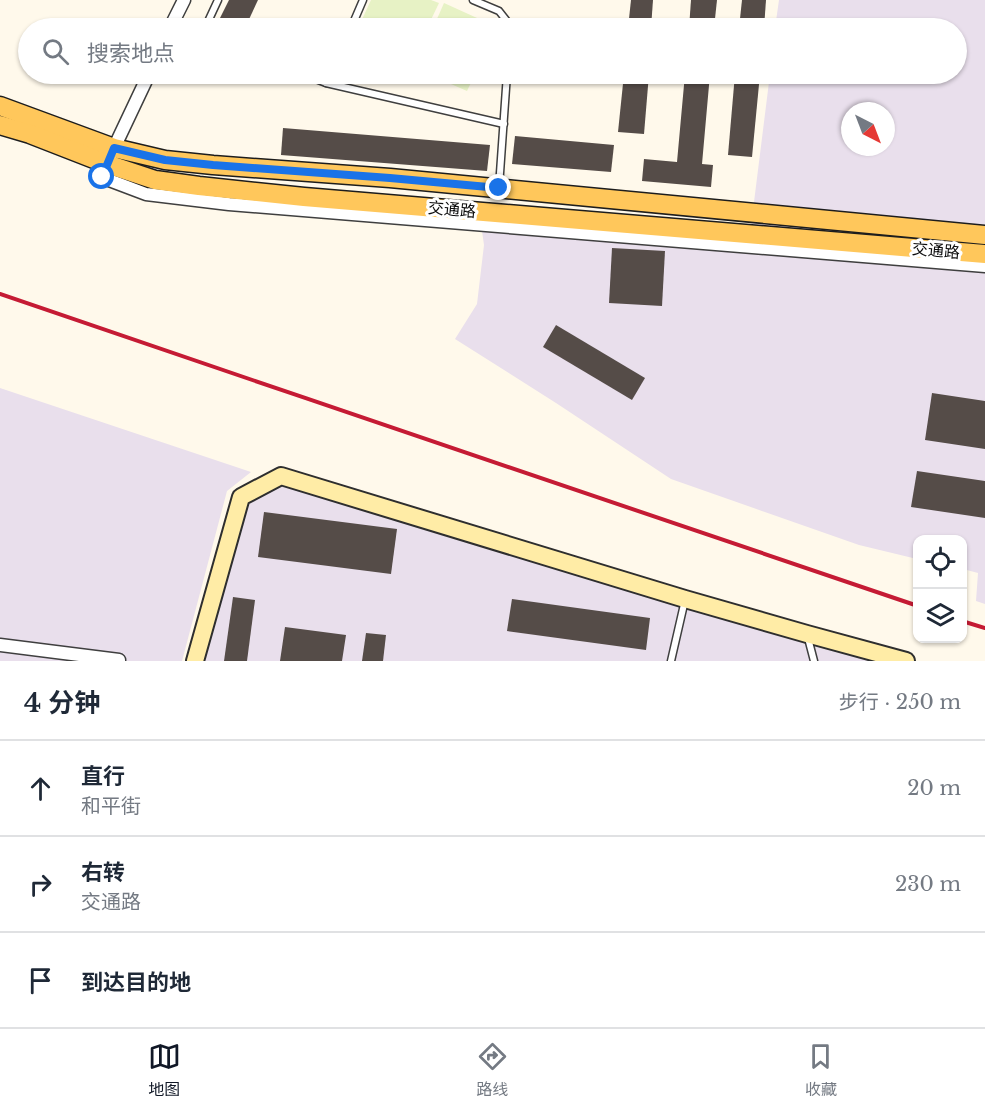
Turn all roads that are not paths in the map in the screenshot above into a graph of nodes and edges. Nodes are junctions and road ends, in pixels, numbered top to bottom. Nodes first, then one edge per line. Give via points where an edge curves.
1 (184, 0) edge
2 (218, 0) edge
3 (363, 0) edge
4 (473, 0) edge
5 (175, 18) edge
6 (210, 18) edge
7 (355, 18) edge
8 (504, 18) edge
9 (144, 84) edge
10 (330, 84) edge
11 (506, 84) edge
12 (0, 106) edge
13 (504, 124) junction
14 (0, 125) edge
15 (108, 163) junction
16 (499, 188) junction
17 (985, 235) edge
18 (985, 254) edge
19 (985, 266) edge
20 (685, 599) junction
21 (807, 634) junction
22 (0, 645) edge
23 (119, 660) edge
24 (195, 661) edge
25 (670, 661) edge
26 (814, 661) edge
27 (906, 661) edge

1 - 5 street
2 - 6 lane
3 - 7 lane
4 - 8 lane via 499,11
9 - 15 street
10 - 13 lane
11 - 13 lane
12 - 15 main road, 交通路
13 - 16 lane
14 - 15 main road, 交通路
15 - 16 main road, 交通路 via 165,160
15 - 18 main road, 交通路 via 155,180 304,197
15 - 19 street via 147,194 229,204
16 - 17 main road, 交通路
20 - 21 street
20 - 24 street via 281,476 241,497
20 - 25 lane
21 - 26 lane
21 - 27 street
22 - 23 street

